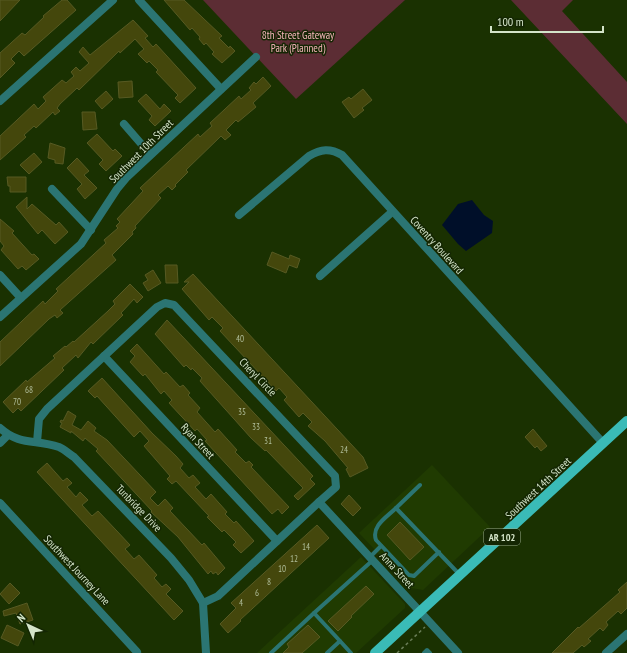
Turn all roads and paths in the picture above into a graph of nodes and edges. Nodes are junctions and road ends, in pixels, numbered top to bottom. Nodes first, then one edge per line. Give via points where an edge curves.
1 (113, 0) edge
2 (139, 0) edge
3 (256, 58) dead end
4 (221, 89) junction
5 (0, 101) edge
6 (124, 124) dead end
7 (150, 154) junction
8 (52, 188) dead end
9 (392, 212) junction
10 (239, 215) dead end
11 (91, 230) junction
12 (0, 275) edge
13 (320, 276) dead end
14 (21, 298) junction
15 (0, 317) edge
16 (104, 356) junction
17 (627, 421) edge
18 (0, 428) edge
19 (8, 435) junction
20 (37, 442) junction
21 (0, 443) edge
22 (603, 443) junction
23 (420, 485) dead end
24 (319, 502) junction
25 (0, 503) edge
26 (396, 508) junction
27 (277, 541) junction
28 (381, 546) junction
29 (439, 552) junction
30 (371, 558) junction
31 (461, 575) junction
32 (203, 603) junction
33 (420, 612) junction
34 (314, 613) junction
35 (430, 623) junction
36 (627, 634) edge
37 (340, 641) junction
38 (138, 652) dead end
39 (206, 653) edge
40 (271, 653) edge
41 (326, 653) edge
42 (351, 653) edge
43 (376, 653) edge
44 (397, 653) edge
45 (424, 653) edge
46 (430, 653) edge
47 (458, 653) edge
48 (606, 653) edge

1 - 5 street
2 - 4 street
3 - 4 street, Southwest 10th Street
4 - 7 street, Southwest 10th Street
6 - 7 street
7 - 11 street, Southwest 10th Street via 117,189
8 - 11 street
9 - 10 street, Coventry Boulevard via 342,155 335,151 319,150 308,156
9 - 13 street
9 - 22 street, Coventry Boulevard
11 - 14 street, Southwest 10th Street via 81,244
12 - 14 street
14 - 15 street, Southwest 10th Street
16 - 20 street, Cheryl Circle via 47,409 40,420
16 - 24 street, Cheryl Circle via 157,307 165,303 174,305 335,476 336,487
16 - 27 street, Ryan Street
17 - 22 main road, Southwest 14th Street / AR 102
18 - 19 street, Tunbridge Drive
19 - 20 street, Tunbridge Drive via 21,442
19 - 21 street
20 - 32 street, Tunbridge Drive via 60,447 74,457 171,558
22 - 31 main road, Southwest 14th Street / AR 102
23 - 26 lane
24 - 27 street, Cheryl Circle
24 - 30 street, Anna Street
25 - 38 street, Southwest Journey Lane
26 - 28 lane via 375,528 374,534
26 - 29 lane
27 - 32 street, Cheryl Circle via 218,596
28 - 29 lane via 409,575 414,576
28 - 30 lane
29 - 31 lane
30 - 33 street, Anna Street
30 - 34 lane
31 - 33 main road, Southwest 14th Street / AR 102
32 - 39 street, Tunbridge Drive
33 - 35 street, Anna Street
33 - 43 main road, Southwest 14th Street / AR 102
34 - 37 lane
34 - 40 lane
35 - 44 path
35 - 47 street, Anna Street
36 - 48 street
37 - 41 lane
37 - 42 lane
45 - 46 lane via 427,650

